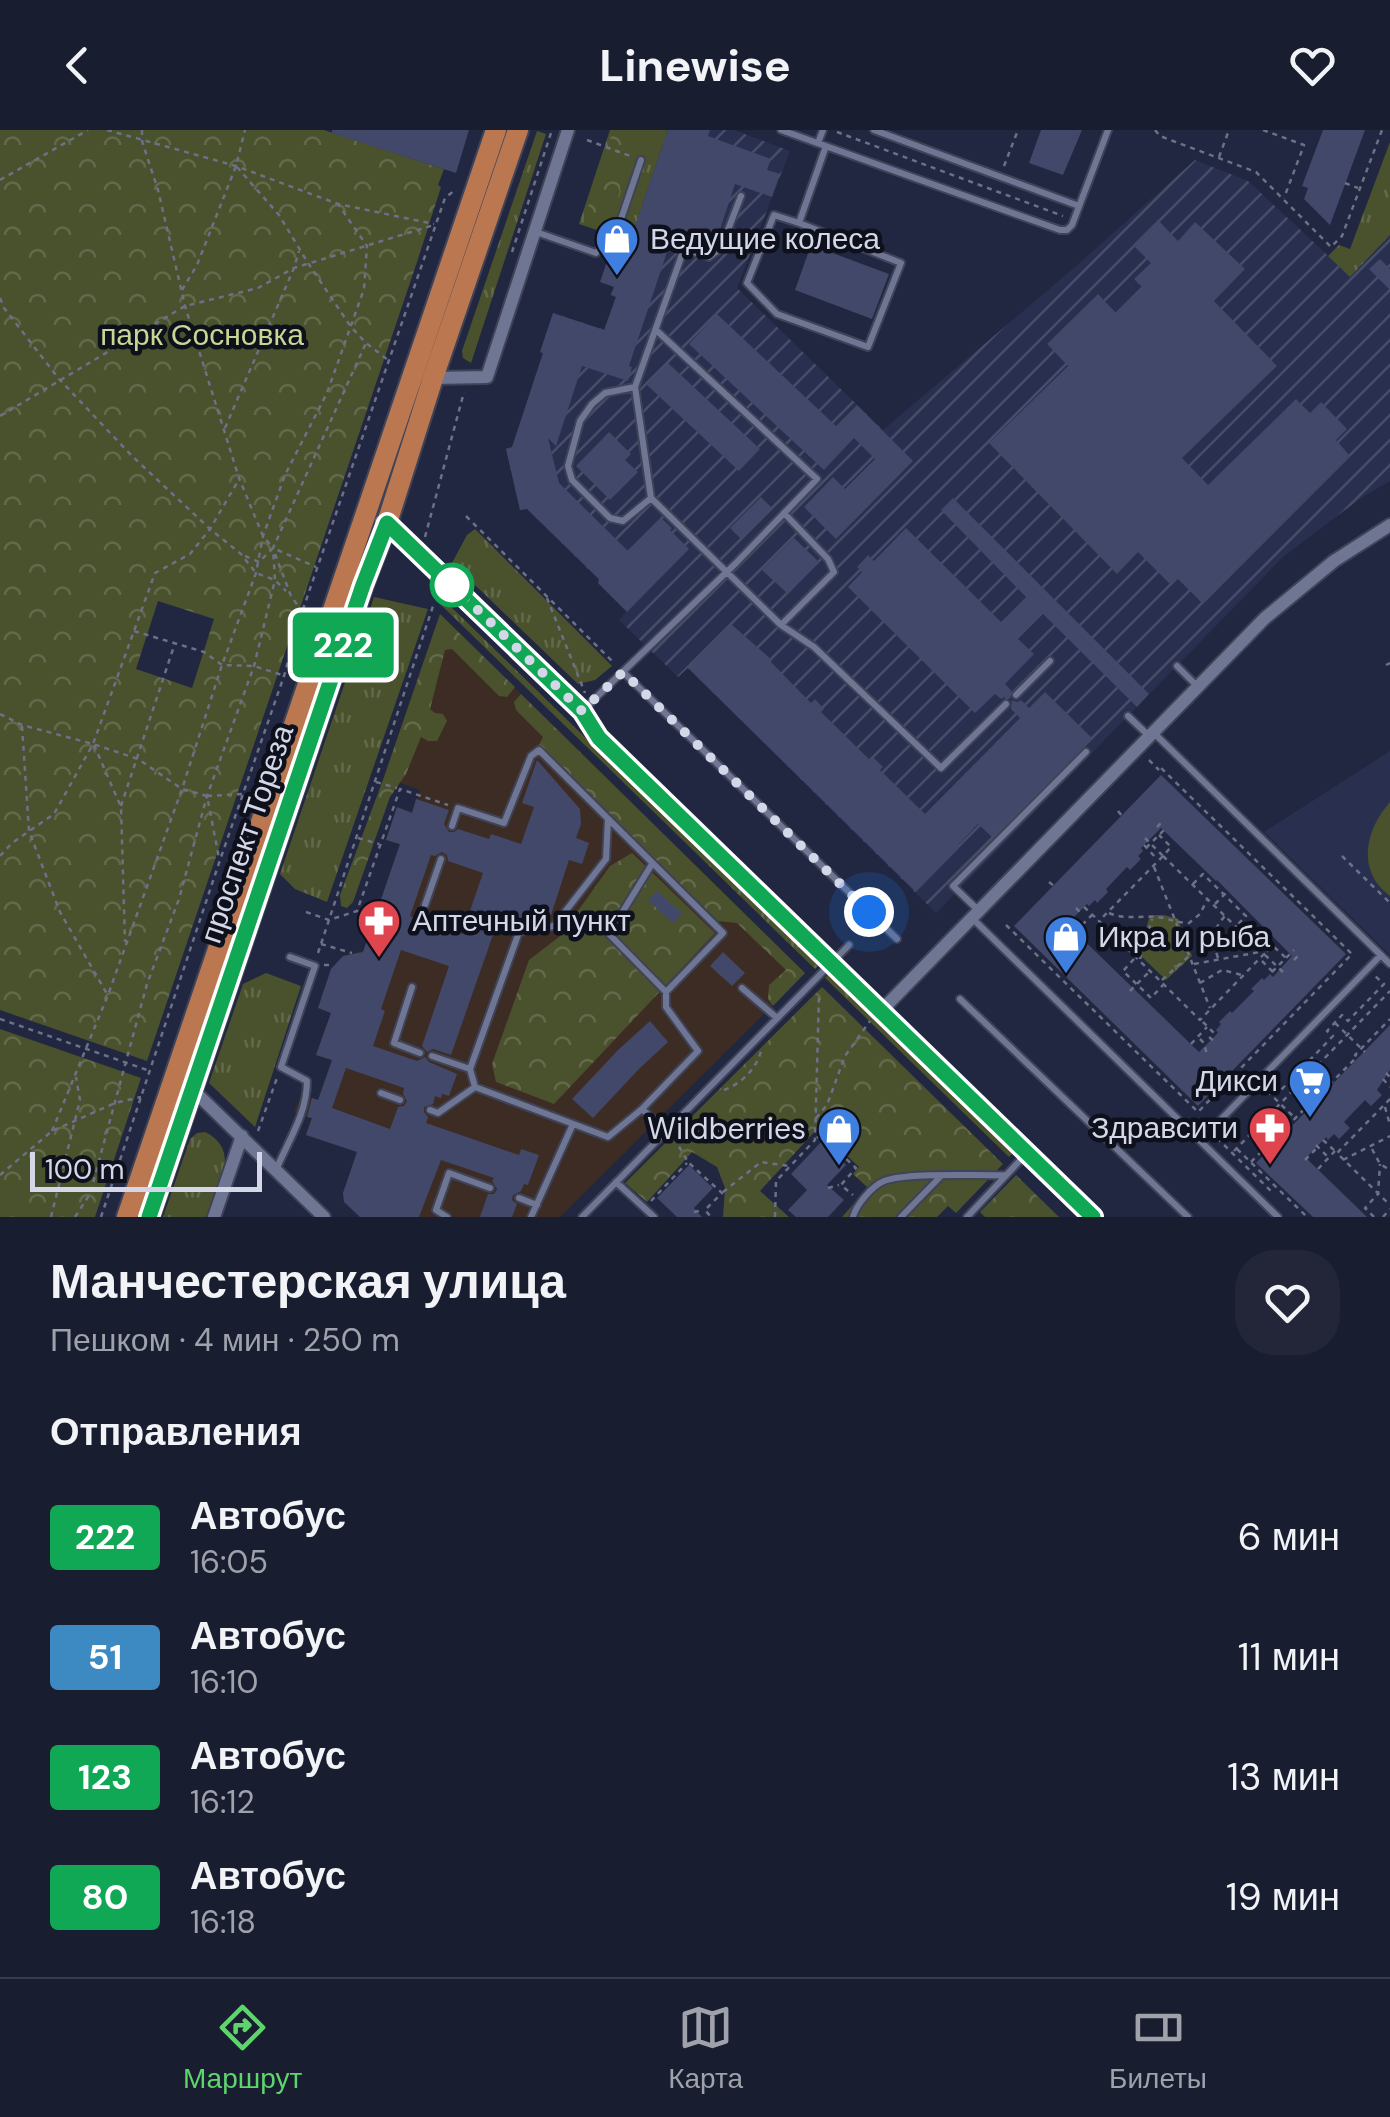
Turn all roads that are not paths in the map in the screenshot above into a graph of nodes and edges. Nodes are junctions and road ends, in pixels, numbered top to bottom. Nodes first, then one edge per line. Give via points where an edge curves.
1 (496, 130) edge
2 (518, 130) edge
3 (568, 130) edge
4 (781, 130) edge
5 (823, 130) edge
6 (874, 130) edge
7 (1108, 130) edge
8 (822, 145) junction
9 (640, 160) road end
10 (741, 196) dead end
11 (1079, 206) junction
12 (799, 224) junction
13 (534, 231) junction
14 (656, 330) junction
15 (433, 378) junction
16 (634, 387) junction
17 (651, 498) junction
18 (784, 512) junction
19 (365, 516) junction
20 (387, 523) junction
21 (1390, 525) edge
22 (726, 572) junction
23 (781, 624) junction
24 (1050, 661) dead end
25 (1177, 666) dead end
26 (623, 672) junction
27 (1198, 687) junction
28 (1016, 694) dead end
29 (1006, 704) dead end
30 (586, 707) junction
31 (1128, 716) dead end
32 (1151, 734) junction
33 (1086, 752) dead end
34 (608, 820) junction
35 (452, 826) dead end
36 (441, 858) dead end
37 (652, 864) junction
38 (424, 905) dead end
39 (975, 914) junction
40 (896, 939) dead end
41 (849, 945) dead end
42 (1381, 955) junction
43 (290, 957) dead end
44 (832, 962) junction
45 (1390, 964) edge
46 (412, 986) dead end
47 (742, 988) dead end
48 (666, 992) junction
49 (960, 999) dead end
50 (881, 1011) junction
51 (777, 1018) junction
52 (420, 1053) dead end
53 (432, 1056) dead end
54 (470, 1069) junction
55 (475, 1087) junction
56 (192, 1090) junction
57 (381, 1093) dead end
58 (400, 1100) dead end
59 (430, 1110) dead end
60 (642, 1110) junction
61 (573, 1124) junction
62 (670, 1134) junction
63 (248, 1137) junction
64 (1200, 1141) junction
65 (1028, 1152) junction
66 (276, 1172) junction
67 (1006, 1175) junction
68 (942, 1176) junction
69 (616, 1182) junction
70 (490, 1188) dead end
71 (519, 1198) dead end
72 (537, 1204) junction
73 (128, 1217) edge
74 (149, 1217) edge
75 (214, 1217) edge
76 (324, 1217) edge
77 (447, 1217) edge
78 (532, 1217) edge
79 (582, 1217) edge
80 (654, 1217) edge
81 (853, 1217) edge
82 (901, 1217) edge
83 (967, 1217) edge
84 (1093, 1217) edge
85 (1188, 1217) edge
86 (1278, 1217) edge

1 - 19 main road, проспект Тореза
2 - 15 main road, проспект Тореза
3 - 13 street
4 - 8 lane
5 - 8 lane
6 - 11 lane
7 - 11 lane
8 - 11 lane via 1060,230 1067,230
8 - 12 lane
9 - 13 lane via 617,231 596,253
10 - 14 lane via 721,248 708,258 684,249
12 - 12 lane via 901,263 868,348 777,314 747,283 774,214
13 - 15 street via 487,377
14 - 16 lane
14 - 18 lane via 816,479
15 - 20 main road, проспект Тореза
16 - 17 lane
16 - 17 lane via 604,393 592,404 580,421 568,466 572,480 610,518 623,521
17 - 22 lane
18 - 22 lane
18 - 23 lane via 834,572
19 - 20 street
19 - 73 main road, проспект Тореза
20 - 30 street
20 - 56 main road, проспект Тореза
21 - 27 street via 1285,599
22 - 23 lane
22 - 26 lane
23 - 29 lane via 941,768
24 - 28 lane
25 - 27 lane
26 - 30 lane
26 - 40 lane
27 - 32 street
30 - 44 street via 599,738
31 - 32 lane
32 - 39 street
32 - 42 lane
33 - 39 lane via 953,886
34 - 35 lane via 538,750 504,824 458,808
34 - 37 lane
34 - 54 lane via 606,859 554,926 520,932
36 - 38 lane
37 - 48 lane via 609,934
37 - 48 lane via 722,934
39 - 50 street
39 - 64 lane
41 - 44 lane
42 - 45 lane
42 - 64 lane
43 - 66 lane via 314,966 282,1067 307,1081 307,1097
44 - 50 street
44 - 51 lane
46 - 52 lane via 394,1043
47 - 51 lane
48 - 60 lane via 666,1008 698,1052
49 - 85 lane
50 - 65 street
51 - 62 lane
53 - 54 lane
54 - 55 lane
55 - 59 lane via 438,1113
55 - 61 lane
56 - 63 street
56 - 74 main road, проспект Тореза
57 - 58 lane
60 - 61 lane via 608,1137
60 - 62 lane
61 - 72 lane
62 - 69 lane
63 - 66 street
63 - 75 street
64 - 86 lane
65 - 67 lane
65 - 84 street
66 - 76 street
67 - 68 lane
67 - 83 lane
68 - 81 lane via 881,1182
68 - 82 lane
69 - 79 lane
69 - 80 lane
70 - 77 lane via 448,1173 436,1210
71 - 72 lane
72 - 78 lane

